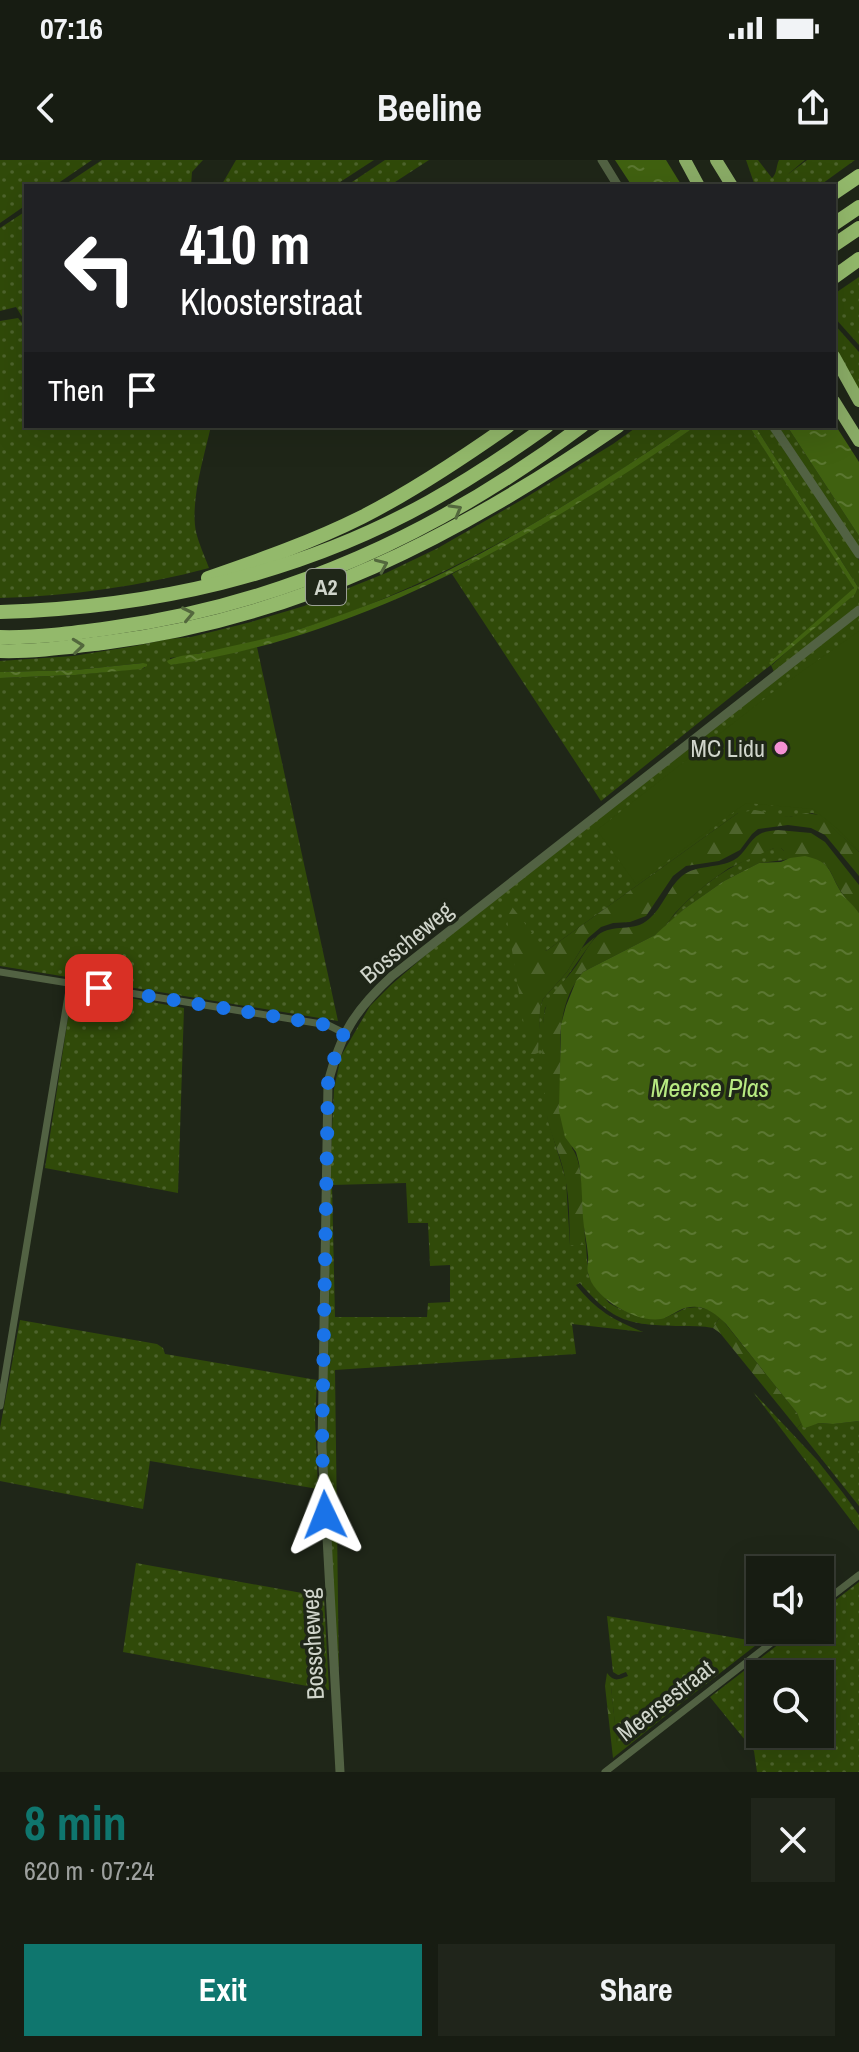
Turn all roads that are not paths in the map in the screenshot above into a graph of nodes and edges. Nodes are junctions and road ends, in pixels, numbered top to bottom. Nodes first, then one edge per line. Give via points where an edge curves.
1 (602, 160) edge
2 (685, 160) edge
3 (716, 160) edge
4 (859, 174) edge
5 (617, 184) edge
6 (698, 184) edge
7 (731, 184) edge
8 (836, 191) edge
9 (859, 207) edge
10 (836, 223) edge
11 (859, 228) edge
12 (836, 244) edge
13 (859, 259) edge
14 (836, 276) edge
15 (836, 360) edge
16 (859, 401) edge
17 (836, 404) edge
18 (505, 428) edge
19 (544, 428) edge
20 (579, 428) edge
21 (615, 428) edge
22 (774, 428) edge
23 (859, 441) edge
24 (859, 554) edge
25 (158, 596) junction
26 (859, 610) edge
27 (0, 612) edge
28 (0, 637) edge
29 (0, 651) edge
30 (0, 972) edge
31 (70, 984) junction
32 (344, 1033) junction
33 (0, 1406) edge
34 (859, 1575) edge
35 (834, 1594) edge
36 (770, 1644) edge
37 (340, 1772) edge
38 (605, 1772) edge

1 - 5 street
2 - 6 highway
3 - 7 highway
4 - 8 highway
9 - 10 highway
11 - 12 highway
13 - 14 highway
15 - 16 highway
17 - 23 highway
18 - 25 highway, A2 via 362,517
19 - 25 highway, A2 via 441,495 326,550 232,581
28 -> 20 highway, A2 via 166,619 300,582 439,519
29 -> 21 highway, A2 via 166,633 304,596 447,532
22 - 24 street
25 - 27 highway, A2
26 - 32 street, Bosscheweg via 392,976
30 - 31 street
31 - 32 street via 328,1025
31 - 33 street
32 - 37 street, Bosscheweg via 328,1083 322,1447
34 - 35 street
36 - 38 street, Meersestraat

